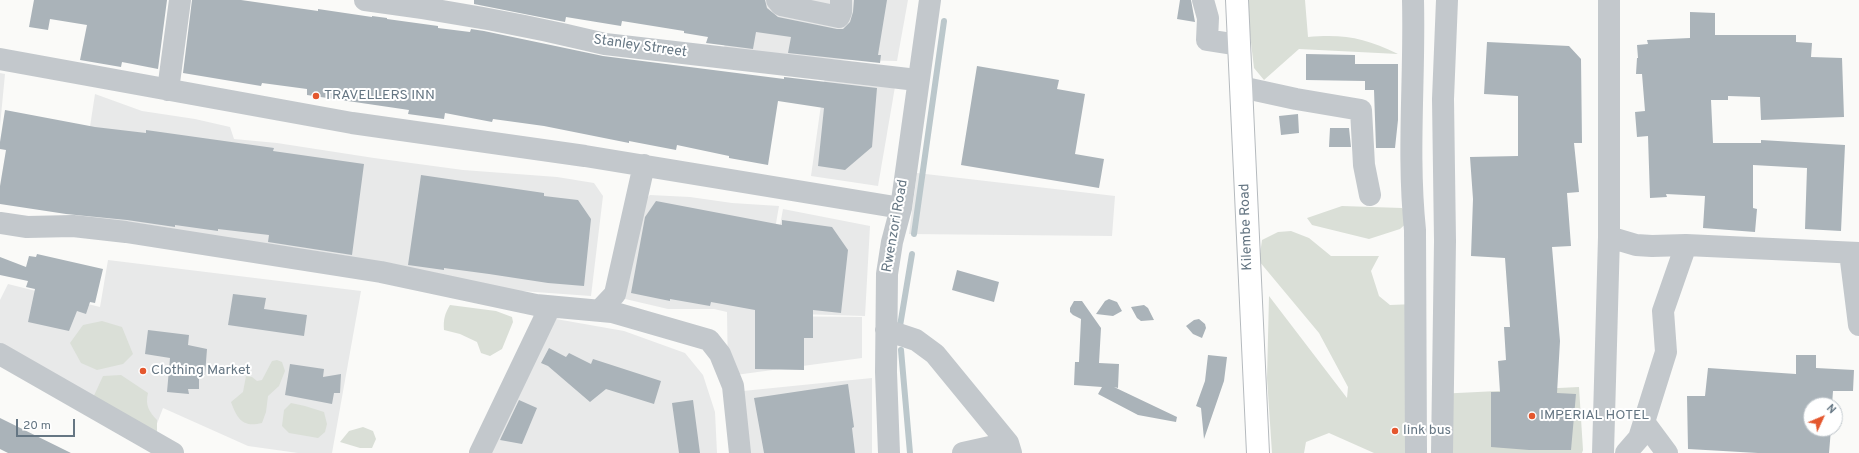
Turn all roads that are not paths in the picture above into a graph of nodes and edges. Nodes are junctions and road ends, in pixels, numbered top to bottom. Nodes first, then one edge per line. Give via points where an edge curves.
1 (180, 0) edge
2 (365, 0) edge
3 (777, 0) edge
4 (841, 0) edge
5 (930, 0) edge
6 (1203, 0) edge
7 (1237, 0) edge
8 (1413, 0) edge
9 (1447, 0) edge
10 (1609, 0) edge
11 (1239, 45) junction
12 (0, 59) edge
13 (917, 80) junction
14 (1241, 87) junction
15 (168, 90) junction
16 (644, 166) junction
17 (1370, 195) dead end
18 (901, 208) junction
19 (0, 223) edge
20 (1609, 237) junction
21 (1686, 245) junction
22 (1854, 253) edge
23 (615, 294) junction
24 (550, 307) junction
25 (599, 311) junction
26 (625, 316) junction
27 (1859, 325) edge
28 (886, 330) junction
29 (0, 354) edge
30 (1644, 422) junction
31 (1010, 448) edge
32 (173, 453) edge
33 (480, 453) edge
34 (740, 453) edge
35 (890, 453) edge
36 (963, 453) edge
37 (1258, 453) edge
38 (1416, 453) edge
39 (1442, 453) edge
40 (1603, 453) edge
41 (1626, 453) edge
42 (1668, 453) edge

1 - 15 street
2 - 13 street, Stanley Strreet via 478,18 605,44
3 - 4 street via 781,5 839,17
5 - 13 street, Rwenzori Road
6 - 11 street via 1208,18 1207,40
7 - 11 main road, Kilembe Road
8 - 38 street via 1411,198 1415,230
9 - 39 street via 1443,99 1445,241
10 - 20 street
11 - 14 main road, Kilembe Road
12 - 15 street
13 - 18 street, Rwenzori Road
14 - 17 street via 1361,110 1364,165
14 - 37 main road, Kilembe Road
15 - 16 street via 352,123
16 - 18 street
16 - 23 street
18 - 28 street, Rwenzori Road via 887,274
19 - 24 street via 27,227 73,226 126,232 381,272
20 - 21 street via 1636,245
20 - 40 street
21 - 22 street
21 - 30 street via 1663,311 1666,352
22 - 27 street
23 - 25 street
23 - 26 street
24 - 25 street
24 - 33 street
25 - 26 street
26 - 34 street via 710,340 720,354 732,386
28 - 31 street via 916,340 935,354
28 - 35 street, Rwenzori Road
29 - 32 street
30 - 41 street via 1639,438
30 - 42 street
31 - 36 street

